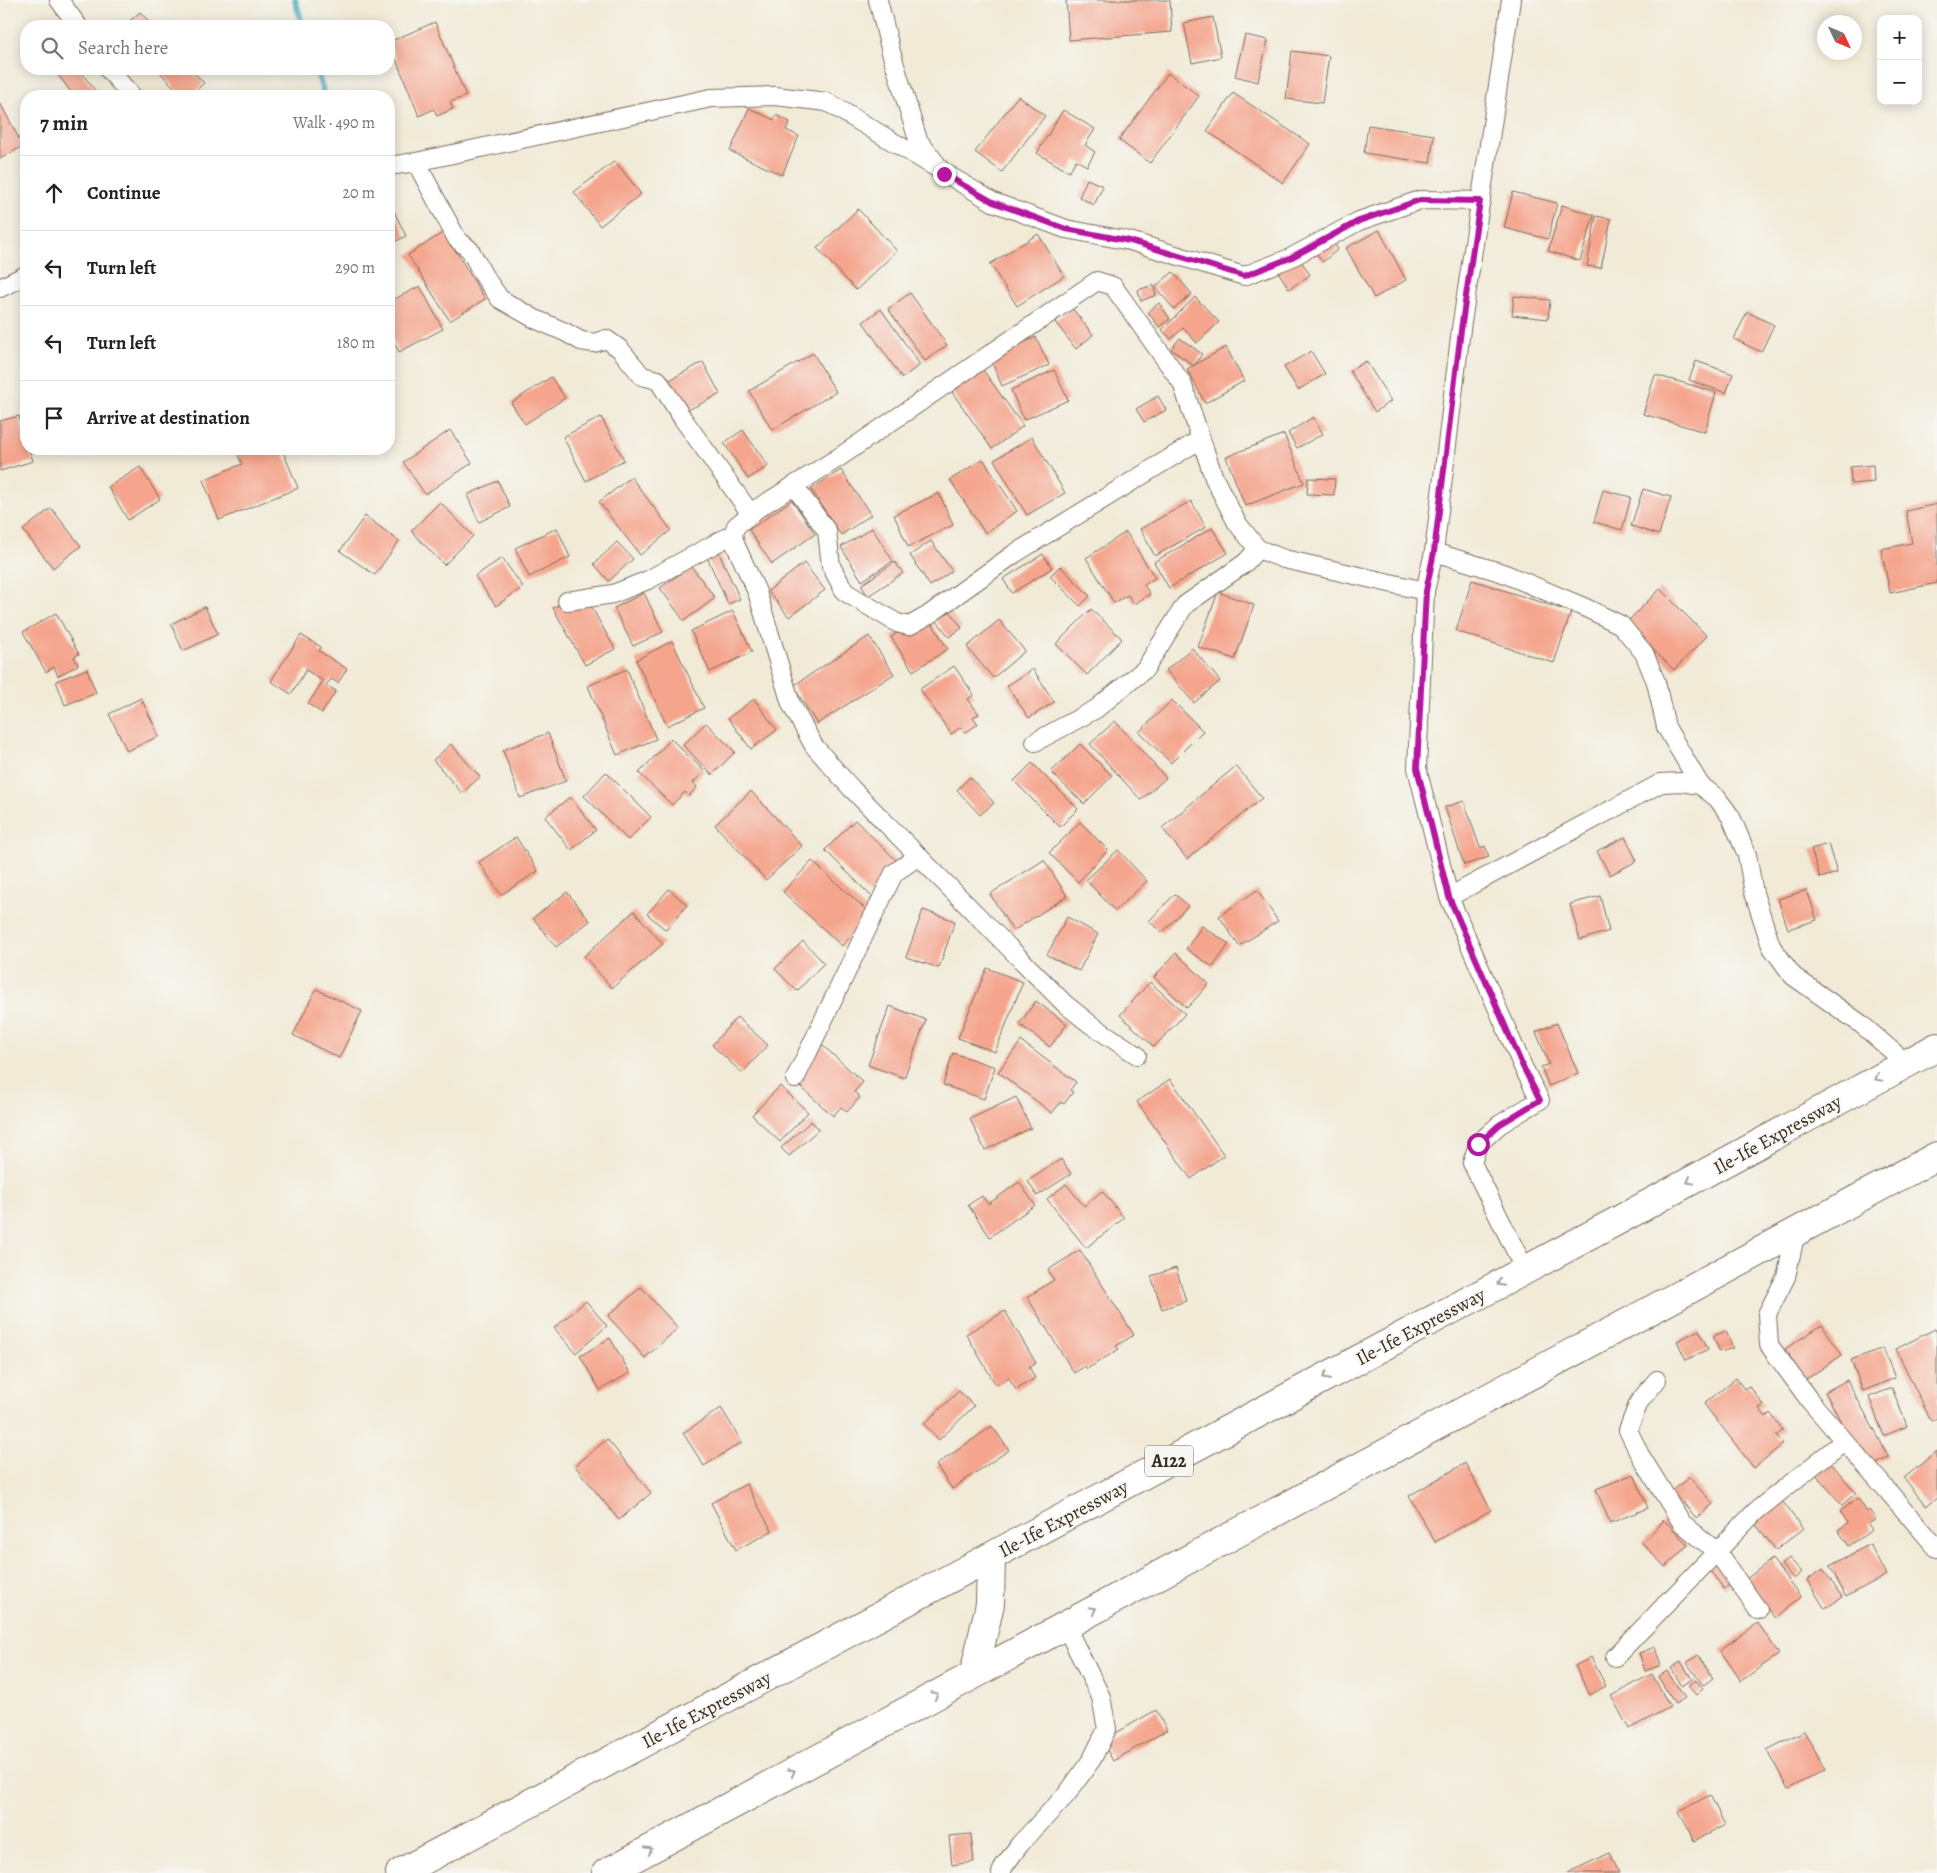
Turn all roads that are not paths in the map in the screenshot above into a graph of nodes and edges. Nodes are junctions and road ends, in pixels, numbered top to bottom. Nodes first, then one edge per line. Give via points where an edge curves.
1 (59, 0) edge
2 (878, 0) edge
3 (1511, 0) edge
4 (74, 20) edge
5 (113, 75) edge
6 (127, 90) edge
7 (416, 162) junction
8 (395, 165) edge
9 (944, 174) junction
10 (1480, 201) junction
11 (20, 278) edge
12 (0, 288) edge
13 (1201, 439) junction
14 (794, 486) junction
15 (751, 514) junction
16 (733, 534) junction
17 (1258, 549) junction
18 (1434, 552) junction
19 (1426, 591) junction
20 (567, 601) dead end
21 (1035, 742) dead end
22 (1700, 785) junction
23 (919, 856) junction
24 (1449, 897) junction
25 (1937, 1047) edge
26 (1136, 1055) dead end
27 (1906, 1063) junction
28 (794, 1080) dead end
29 (1937, 1156) edge
30 (1796, 1232) junction
31 (1525, 1270) junction
32 (1657, 1380) dead end
33 (1844, 1441) junction
34 (1937, 1548) edge
35 (1717, 1552) junction
36 (990, 1556) junction
37 (1758, 1610) dead end
38 (1065, 1625) junction
39 (1615, 1657) dead end
40 (974, 1674) junction
41 (400, 1873) edge
42 (606, 1873) edge
43 (1001, 1873) edge

1 - 4 street
2 - 9 street via 918,140
3 - 10 street
5 - 6 street
7 - 8 street
7 - 9 street via 711,98 774,96 827,102
7 - 15 street via 457,240 470,250 500,299 581,341 594,343 606,339 620,349 642,376 658,380
9 - 10 street via 993,202 1066,229 1130,241 1244,276 1290,258 1359,221 1420,200
10 - 18 street
11 - 12 street
13 - 14 street via 1014,554 909,626 845,592 831,566 828,532
13 - 14 street via 1182,383 1113,286 1097,281
13 - 17 street via 1214,478 1237,523
14 - 15 street
15 - 16 street via 736,526
16 - 20 street via 648,580 613,594
16 - 23 street via 757,592 791,704 814,746
17 - 19 street
17 - 21 street via 1245,563 1185,605 1145,669 1096,709
18 - 19 street
18 - 22 street via 1503,573 1621,626 1644,653 1656,682 1666,727
19 - 24 street via 1417,768
22 - 24 street via 1660,783
22 - 27 street via 1717,798 1731,817 1747,855 1754,893 1771,946 1793,976 1861,1024
23 - 26 street via 1064,1004
23 - 28 street via 894,873
24 - 31 street via 1540,1100 1499,1125 1478,1144 1472,1163
25 - 27 highway, Ile-Ife Expressway / A122
27 -> 31 highway, Ile-Ife Expressway / A122
29 - 30 highway
30 - 33 street via 1786,1277 1767,1314 1769,1345
38 -> 30 highway
31 -> 36 highway, Ile-Ife Expressway / A122
32 - 35 street via 1639,1402 1628,1430 1682,1523
33 - 34 street
33 - 35 street via 1756,1511
35 - 37 street
35 - 39 street
36 - 40 highway via 990,1604
36 - 41 highway, Ile-Ife Expressway / A122
38 - 40 highway
38 - 43 street via 1100,1697 1107,1729 1092,1759 1067,1794 1020,1844
42 -> 40 highway

